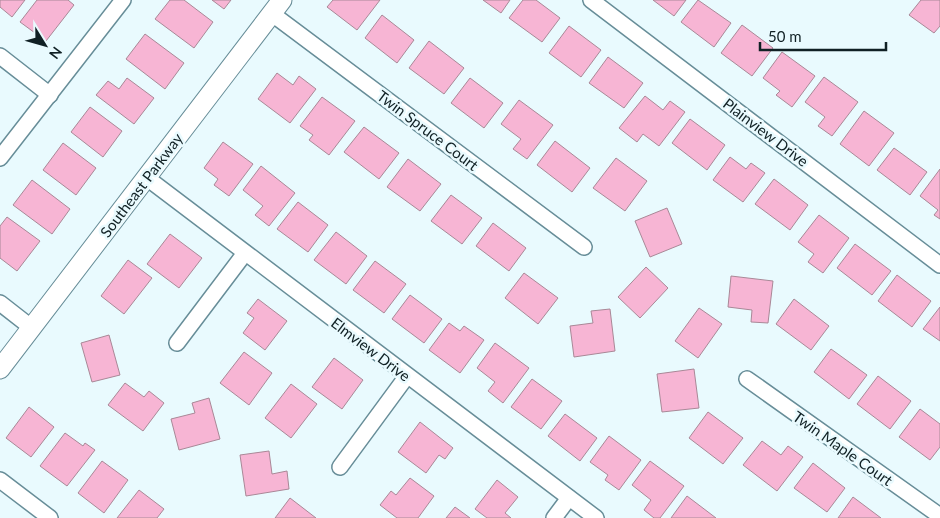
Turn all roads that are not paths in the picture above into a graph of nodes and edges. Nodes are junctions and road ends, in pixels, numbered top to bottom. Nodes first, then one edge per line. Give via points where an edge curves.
1 (123, 0) edge
2 (591, 0) edge
3 (277, 7) edge
4 (0, 56) edge
5 (50, 94) junction
6 (0, 158) edge
7 (146, 178) junction
8 (584, 247) dead end
9 (245, 253) junction
10 (940, 265) edge
11 (0, 303) edge
12 (32, 328) junction
13 (178, 343) dead end
14 (0, 370) edge
15 (407, 376) junction
16 (747, 380) dead end
17 (340, 467) dead end
18 (0, 480) edge
19 (569, 498) junction
20 (940, 516) edge
21 (50, 518) edge
22 (554, 518) edge
23 (596, 518) edge

1 - 5 street
2 - 10 street, Plainview Drive
3 - 7 street, Southeast Parkway
3 - 8 street, Twin Spruce Court
4 - 5 street
5 - 6 street
7 - 9 street, Elmview Drive
7 - 12 street, Southeast Parkway
9 - 13 street
9 - 15 street, Elmview Drive
11 - 12 street
12 - 14 street, Southeast Parkway
15 - 17 street
15 - 19 street, Elmview Drive
16 - 20 street, Twin Maple Court
18 - 21 street
19 - 22 street
19 - 23 street, Elmview Drive

